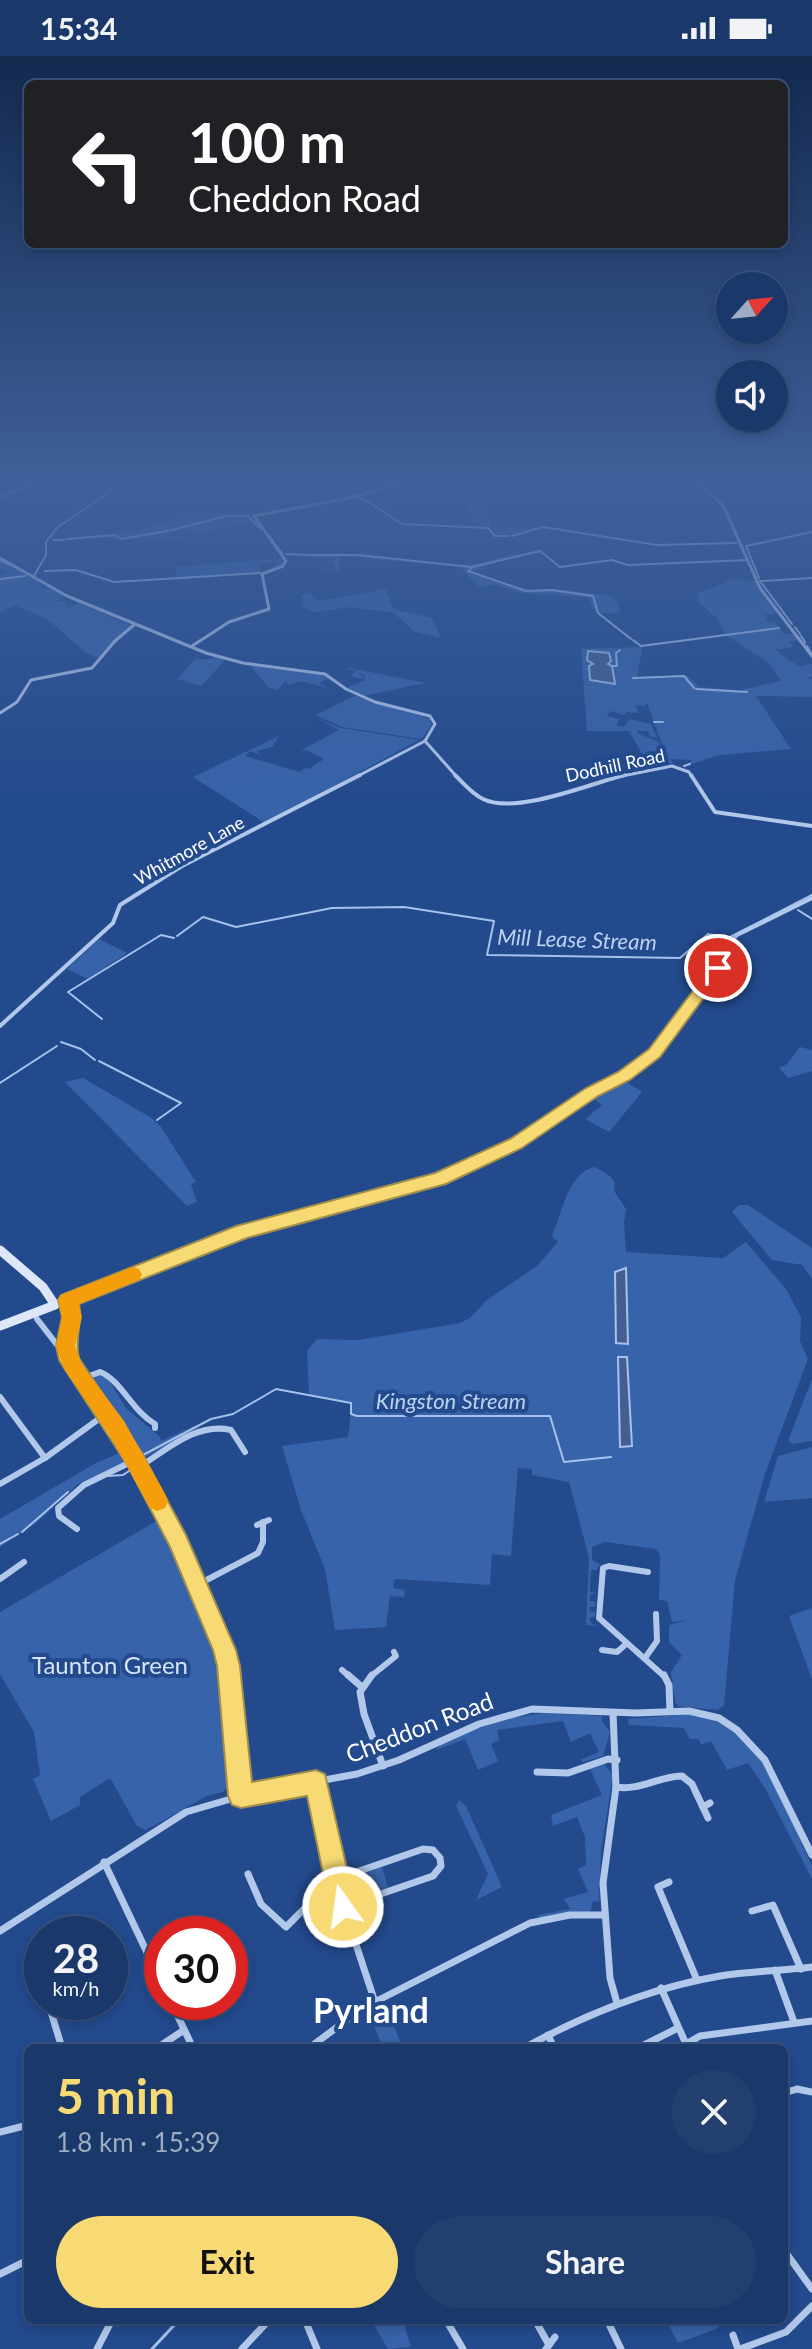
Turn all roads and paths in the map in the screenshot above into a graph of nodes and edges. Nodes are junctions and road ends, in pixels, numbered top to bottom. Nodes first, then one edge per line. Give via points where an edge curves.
1 (51, 587) edge
2 (265, 587) edge
3 (760, 587) edge
4 (135, 624) junction
5 (191, 647) junction
6 (812, 656) edge
7 (0, 713) edge
8 (425, 741) junction
9 (812, 826) edge
10 (812, 898) edge
11 (0, 1026) edge
12 (0, 1250) edge
13 (68, 1300) junction
14 (55, 1305) junction
15 (37, 1319) dead end
16 (0, 1326) edge
17 (66, 1346) junction
18 (81, 1379) junction
19 (0, 1397) edge
20 (107, 1413) junction
21 (157, 1424) dead end
22 (245, 1447) dead end
23 (45, 1458) junction
24 (137, 1463) junction
25 (0, 1484) edge
26 (263, 1522) dead end
27 (77, 1529) dead end
28 (628, 1557) dead end
29 (24, 1562) dead end
30 (628, 1568) junction
31 (648, 1572) dead end
32 (0, 1579) edge
33 (197, 1585) junction
34 (656, 1614) dead end
35 (626, 1644) junction
36 (602, 1650) dead end
37 (396, 1656) dead end
38 (645, 1658) junction
39 (342, 1670) dead end
40 (362, 1687) junction
41 (670, 1711) junction
42 (613, 1713) junction
43 (617, 1760) junction
44 (383, 1766) junction
45 (537, 1772) dead end
46 (316, 1782) junction
47 (616, 1787) junction
48 (241, 1796) junction
49 (708, 1818) dead end
50 (812, 1855) edge
51 (104, 1862) junction
52 (248, 1874) dead end
53 (336, 1879) junction
54 (669, 1882) dead end
55 (339, 1893) junction
56 (343, 1907) junction
57 (752, 1911) dead end
58 (603, 1915) junction
59 (0, 1931) edge
60 (144, 1946) edge
61 (812, 1967) edge
62 (801, 1969) junction
63 (775, 1970) junction
64 (697, 1980) junction
65 (661, 1988) junction
66 (375, 2002) junction
67 (617, 2003) junction
68 (53, 2020) edge
69 (179, 2020) edge
70 (812, 2021) edge
71 (794, 2022) junction
72 (678, 2028) junction
73 (184, 2030) junction
74 (548, 2035) junction
75 (61, 2044) edge
76 (163, 2044) edge
77 (191, 2044) edge
78 (314, 2044) edge
79 (531, 2044) edge
80 (552, 2044) edge
81 (646, 2044) edge
82 (686, 2044) edge
83 (690, 2044) edge
84 (788, 2092) edge
85 (812, 2092) edge
86 (24, 2126) edge
87 (0, 2132) edge
88 (788, 2256) edge
89 (24, 2262) edge
90 (0, 2274) edge
91 (812, 2289) edge
92 (812, 2306) edge
93 (110, 2324) edge
94 (265, 2324) edge
95 (307, 2324) edge
96 (448, 2324) edge
97 (538, 2324) edge
98 (609, 2324) edge
99 (733, 2335) dead end
100 (550, 2344) edge
101 (97, 2349) edge
102 (242, 2349) edge
103 (317, 2349) edge
104 (463, 2349) edge
105 (621, 2349) edge
106 (739, 2349) edge

1 - 4 street
2 - 5 street via 269,609 229,622
3 - 6 street
4 - 5 street
4 - 7 street via 92,668 31,680 17,702
5 - 8 street via 243,663 327,674 375,702 432,718 434,727
8 - 9 street, Dodhill Road via 474,793 492,803 525,801 672,766 691,774 715,812
8 - 11 street, Whitmore Lane via 182,866 120,905 113,923
10 - 13 street via 737,935 655,1053 516,1144 440,1179 243,1231
12 - 14 street via 43,1287
13 - 14 street
13 - 17 street via 72,1317
14 - 16 street
15 - 17 street via 58,1346
17 - 18 street
18 - 20 street
18 - 21 street via 100,1372 110,1376 129,1405
19 - 23 street
20 - 23 street
20 - 24 street
22 - 24 street via 231,1430 210,1427
23 - 25 street
24 - 27 street via 68,1494 59,1516
24 - 33 street
26 - 33 street via 258,1553
28 - 30 street
29 - 32 street
30 - 31 street
30 - 35 street via 602,1569 598,1616
33 - 48 street via 229,1666
34 - 38 street via 657,1641
35 - 36 street via 617,1652
35 - 38 street
37 - 40 street
38 - 41 street via 668,1681
39 - 40 street
40 - 44 street via 364,1714
41 - 42 street, Cheddon Road
41 - 50 street, Cheddon Road via 714,1715 750,1741 772,1768
42 - 43 street
42 - 44 street, Cheddon Road via 523,1710
43 - 45 street via 568,1773
43 - 47 street
44 - 46 street, Cheddon Road
46 - 48 street, Cheddon Road
46 - 53 street
47 - 49 street via 630,1790 670,1775 682,1776 707,1805
47 - 58 street via 605,1847
48 - 51 street, Cheddon Road via 186,1812
51 - 59 street, Cheddon Road
51 - 60 street
52 - 55 street via 259,1899 286,1927 312,1903
53 - 55 street
53 - 56 street via 423,1849 440,1858 433,1876
54 - 64 street via 654,1888
55 - 56 street
56 - 66 street
57 - 62 street via 773,1905
58 - 66 street via 530,1923
58 - 67 street
61 - 62 street
62 - 63 street
63 - 64 street
63 - 71 street
64 - 65 street
65 - 67 street
65 - 72 street
66 - 78 street
67 - 74 street
68 - 75 street
69 - 73 street
70 - 71 street
71 - 83 street via 700,2036
72 - 81 street
72 - 82 street
73 - 76 street
73 - 77 street
74 - 79 street
74 - 80 street
84 - 85 street
86 - 87 street
88 - 91 street
89 - 90 street
92 - 106 street via 786,2332
93 - 101 street
94 - 102 street
95 - 103 street
96 - 104 street
97 - 100 street
98 - 105 street
99 - 106 street

